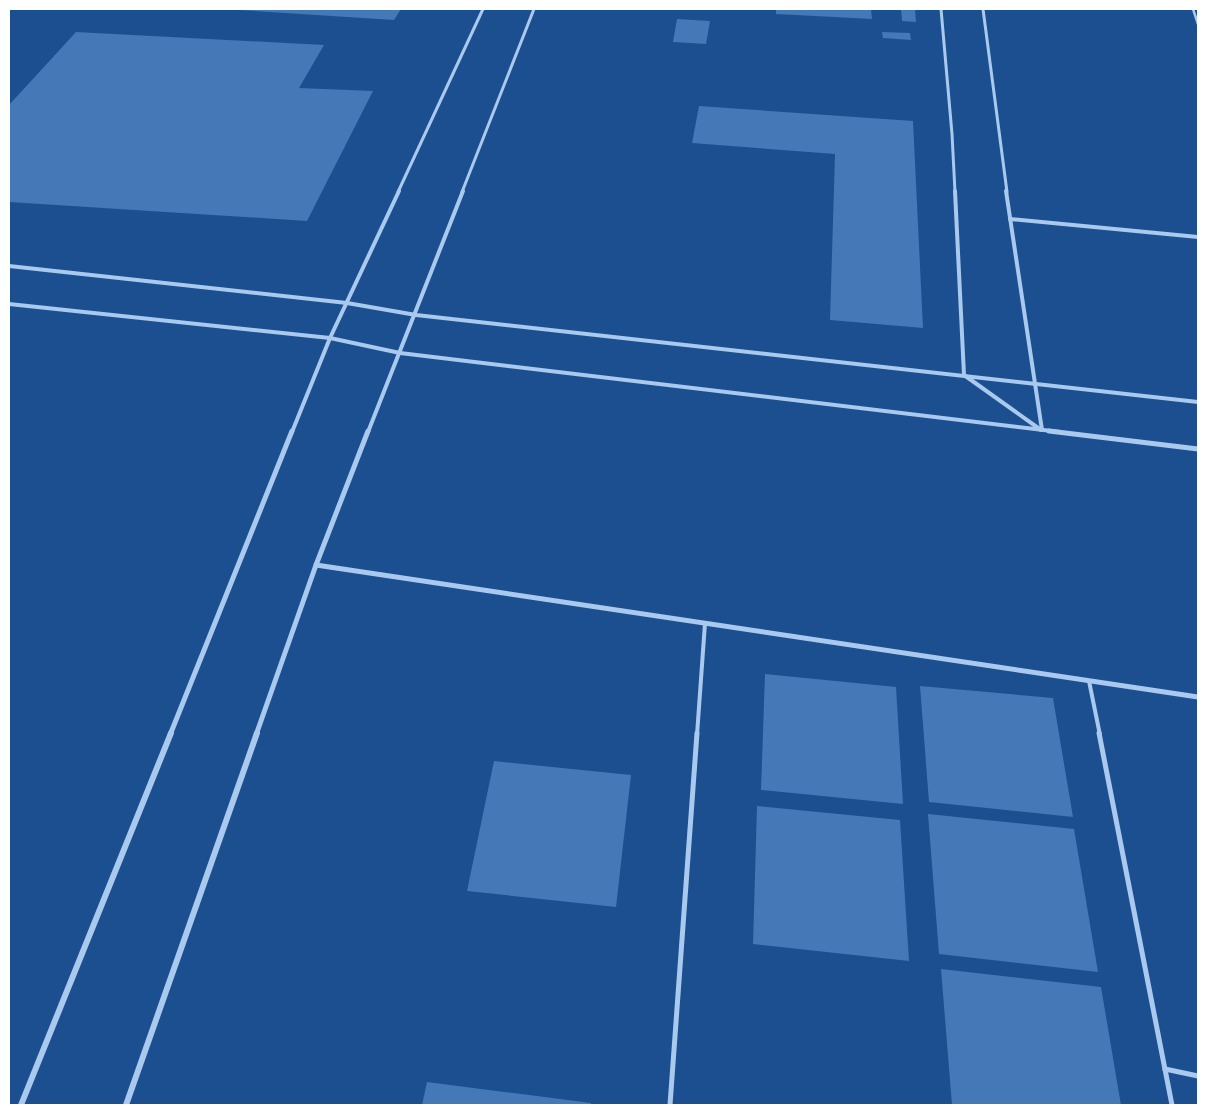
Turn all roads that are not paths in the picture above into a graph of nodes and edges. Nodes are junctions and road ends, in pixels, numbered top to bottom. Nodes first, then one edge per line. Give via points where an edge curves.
1 (482, 9) edge
2 (534, 9) edge
3 (941, 9) edge
4 (983, 9) edge
5 (1193, 9) edge
6 (1197, 16) edge
7 (1198, 24) edge
8 (1010, 218) junction
9 (1198, 238) edge
10 (9, 266) edge
11 (346, 302) junction
12 (9, 304) edge
13 (416, 314) junction
14 (330, 338) junction
15 (400, 353) junction
16 (964, 375) junction
17 (1034, 383) junction
18 (1198, 402) edge
19 (1042, 430) junction
20 (1198, 449) edge
21 (316, 565) junction
22 (705, 624) junction
23 (1089, 681) junction
24 (1198, 697) edge
25 (1165, 1069) junction
26 (1198, 1076) edge
27 (21, 1105) edge
28 (126, 1105) edge
29 (670, 1105) edge
30 (1172, 1105) edge

1 - 11 street
2 - 13 street
3 - 16 street via 952,134
4 - 8 street
5 - 6 lane
6 - 7 lane
8 - 9 street
8 - 17 street
10 - 11 street
11 - 13 street
11 - 14 street
12 - 14 street
13 - 15 street
13 - 16 street
14 - 15 street
14 - 27 street
15 - 19 street
15 - 21 street
16 - 17 street
16 - 19 street
17 - 18 street
17 - 19 street
19 - 20 street
21 - 22 street
21 - 28 street
22 - 23 street
22 - 29 lane
23 - 24 street
23 - 25 lane
25 - 26 lane
25 - 30 lane

